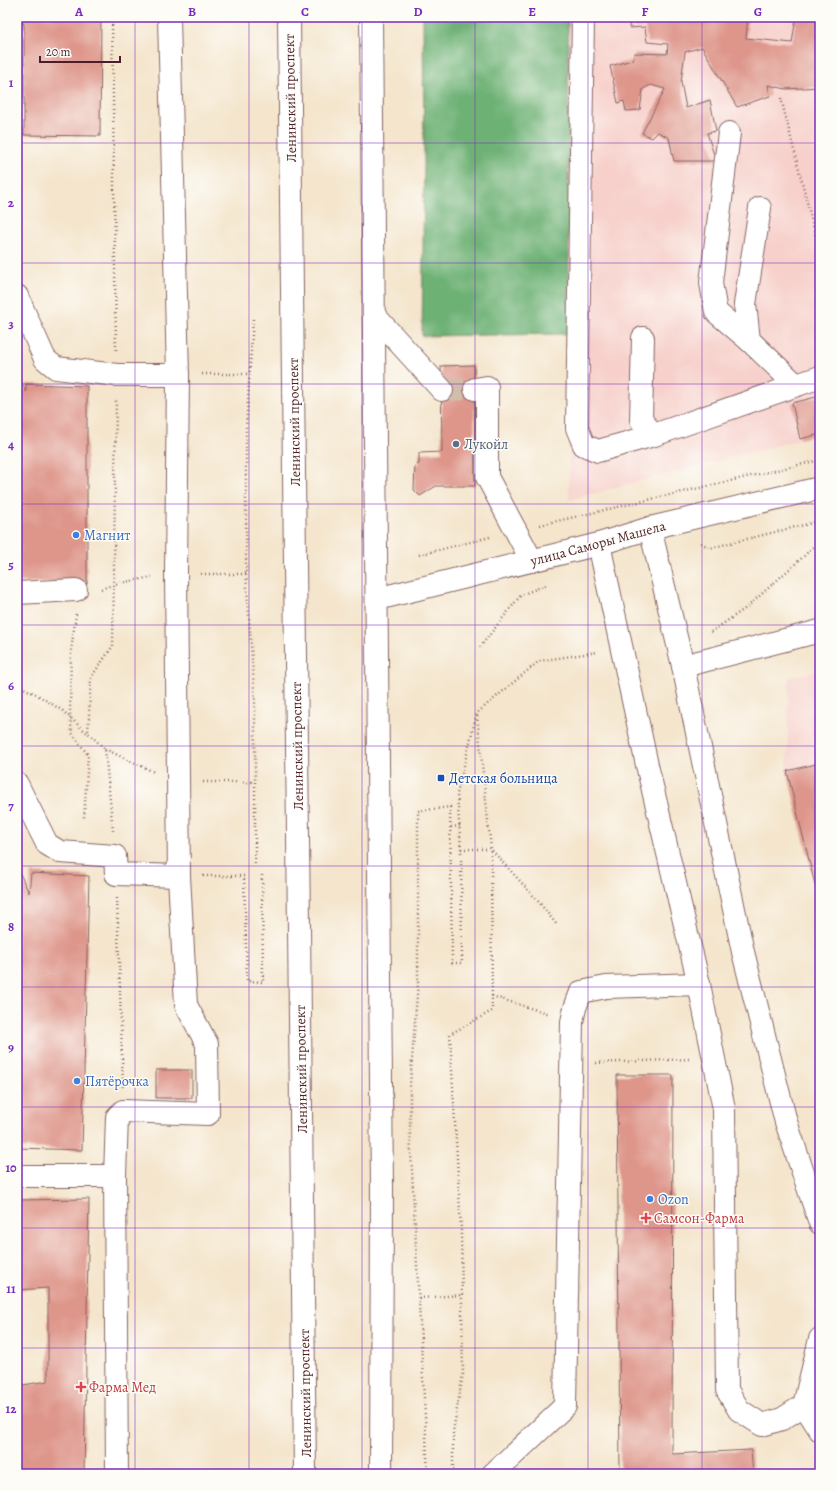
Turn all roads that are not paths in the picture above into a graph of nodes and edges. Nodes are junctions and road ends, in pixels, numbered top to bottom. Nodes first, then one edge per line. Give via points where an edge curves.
1 (169, 17) edge
2 (289, 17) edge
3 (371, 17) edge
4 (583, 17) edge
5 (729, 132) dead end
6 (760, 208) dead end
7 (17, 296) edge
8 (374, 315) junction
9 (643, 338) dead end
10 (749, 340) junction
11 (178, 375) junction
12 (820, 377) edge
13 (796, 385) junction
14 (475, 389) tunnel mouth
15 (442, 390) dead end
16 (654, 435) junction
17 (820, 488) edge
18 (650, 528) junction
19 (599, 544) junction
20 (532, 561) junction
21 (76, 590) road end
22 (17, 593) edge
23 (377, 599) junction
24 (820, 631) edge
25 (683, 666) junction
26 (17, 784) edge
27 (179, 876) junction
28 (699, 984) junction
29 (17, 1176) edge
30 (115, 1176) junction
31 (820, 1223) edge
32 (820, 1339) edge
33 (804, 1405) junction
34 (820, 1430) edge
35 (306, 1443) junction
36 (117, 1474) edge
37 (295, 1474) edge
38 (305, 1474) edge
39 (381, 1474) edge
40 (493, 1474) edge

1 - 11 main road
2 - 35 main road, Ленинский проспект
3 - 8 main road
4 - 16 main road via 577,428 584,444 598,451
5 - 10 main road via 711,283 716,312
6 - 10 main road via 745,304
7 - 11 main road via 45,359 56,368 117,376
8 - 15 main road
8 - 23 main road
9 - 16 main road via 641,420
10 - 13 main road
11 - 27 main road via 176,573
12 - 13 main road
13 - 16 main road
14 - 20 main road via 487,387 487,477
17 - 18 main road, улица Саморы Машела
18 - 19 main road, улица Саморы Машела
18 - 25 main road
19 - 20 main road, улица Саморы Машела
19 - 28 main road
20 - 23 main road, улица Саморы Машела
21 - 22 main road
23 - 39 main road via 382,1188
24 - 25 main road
25 - 31 main road via 743,952 786,1122
26 - 27 main road via 47,844 60,852
27 - 30 main road via 186,1005 207,1044 208,1114 123,1111 118,1117
28 - 33 main road via 724,1109 727,1390 739,1410 762,1425 782,1420
28 - 40 main road via 606,987 581,992 572,1022 564,1406
29 - 30 main road
30 - 36 main road
32 - 33 main road
33 - 34 main road
35 - 37 main road
35 - 38 main road, Ленинский проспект

